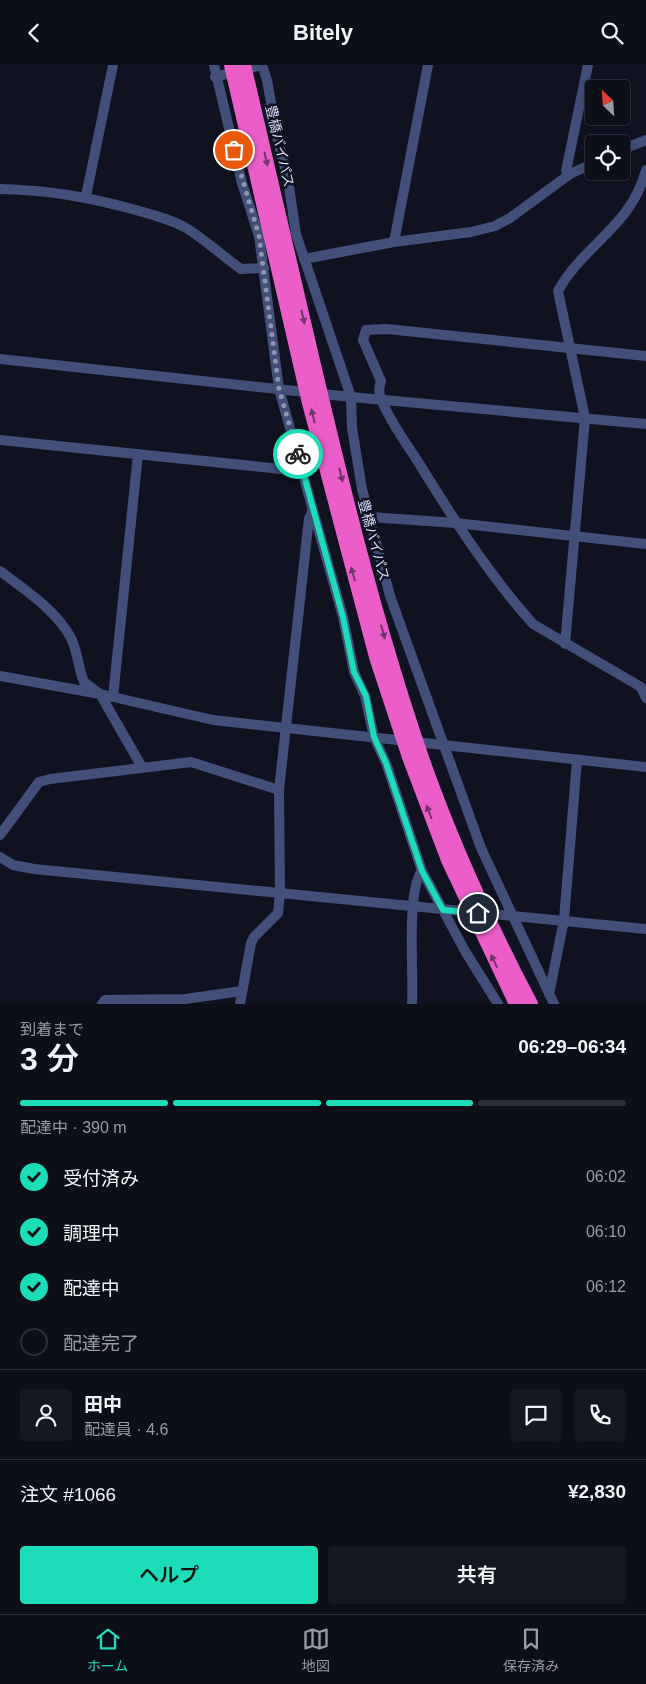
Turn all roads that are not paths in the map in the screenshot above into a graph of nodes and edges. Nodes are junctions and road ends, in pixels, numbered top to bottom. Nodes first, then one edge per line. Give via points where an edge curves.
1 (113, 65) edge
2 (214, 65) edge
3 (231, 65) edge
4 (262, 65) edge
5 (428, 65) edge
6 (588, 65) edge
7 (242, 74) edge
8 (215, 77) junction
9 (646, 140) edge
10 (630, 146) edge
11 (585, 167) edge
12 (646, 170) edge
13 (570, 174) junction
14 (0, 189) edge
15 (86, 196) junction
16 (394, 242) junction
17 (304, 259) junction
18 (264, 268) junction
19 (569, 349) junction
20 (646, 356) edge
21 (0, 359) edge
22 (279, 389) junction
23 (351, 397) junction
24 (380, 399) junction
25 (585, 418) junction
26 (646, 424) edge
27 (0, 440) edge
28 (138, 454) junction
29 (302, 468) junction
30 (312, 513) junction
31 (370, 517) junction
32 (456, 523) junction
33 (576, 537) junction
34 (646, 544) edge
35 (0, 571) edge
36 (565, 644) junction
37 (0, 677) edge
38 (100, 694) junction
39 (113, 697) junction
40 (646, 699) edge
41 (286, 729) junction
42 (374, 737) junction
43 (443, 743) junction
44 (577, 760) junction
45 (142, 767) junction
46 (646, 767) edge
47 (279, 790) junction
48 (0, 835) edge
49 (0, 857) edge
50 (422, 871) junction
51 (280, 893) junction
52 (413, 908) junction
53 (443, 910) junction
54 (515, 917) junction
55 (564, 920) junction
56 (646, 929) edge
57 (523, 989) junction
58 (242, 991) junction
59 (552, 999) edge
60 (102, 1004) edge
61 (240, 1004) edge
62 (412, 1004) edge
63 (498, 1004) edge
64 (516, 1004) edge
65 (531, 1004) edge
66 (535, 1004) edge

1 - 15 street
2 - 8 street
3 - 7 highway, 豊橋バイパス
4 - 8 street
4 - 17 street via 288,180 296,234
5 - 16 street
6 - 13 street via 566,171
7 -> 57 highway, 豊橋バイパス via 344,489 389,656 448,827 504,954
64 -> 7 highway, 豊橋バイパス via 448,859 376,657 314,420
8 - 18 street via 259,236
9 - 10 street
11 - 13 street
12 - 19 street via 635,201 613,230 569,272 558,291
13 - 16 street via 495,226
14 - 15 street
15 - 18 street via 184,226 241,269
16 - 17 street
17 - 23 street
18 - 22 street
19 - 20 street
19 - 24 street via 372,329 366,331 363,340 381,381 378,389
19 - 25 street
21 - 22 street
22 - 23 street
22 - 29 street
23 - 24 street
23 - 31 street via 352,428
24 - 25 street
24 - 32 street
25 - 26 street
25 - 33 street
27 - 28 street
28 - 29 street via 291,470
28 - 39 street
29 - 30 street
30 - 41 street
30 - 42 street via 343,617 354,672 366,696
31 - 32 street
31 - 43 street via 390,595
32 - 33 street
32 - 36 street via 533,625
33 - 34 street
33 - 36 street
35 - 38 street via 42,604 60,623 79,658 84,683
36 - 40 street via 641,687
37 - 38 street
38 - 39 street
38 - 45 street
39 - 41 street via 214,720
41 - 42 street
41 - 47 street
42 - 43 street
42 - 50 street via 386,763
43 - 44 street
43 - 54 street via 481,848
44 - 46 street
44 - 55 street
45 - 47 street via 191,762
45 - 48 street via 39,782
47 - 51 street
49 - 51 street via 13,865 34,869
50 - 52 street via 417,877
50 - 53 street
51 - 52 street
51 - 58 street via 276,917 251,943
52 - 53 street
52 - 62 street
53 - 54 street
53 - 63 street
54 - 55 street
54 - 59 street
55 - 56 street
55 - 59 street
57 - 65 highway, 豊橋バイパス
57 - 66 highway
58 - 60 street via 184,999 106,1000
58 - 61 street

